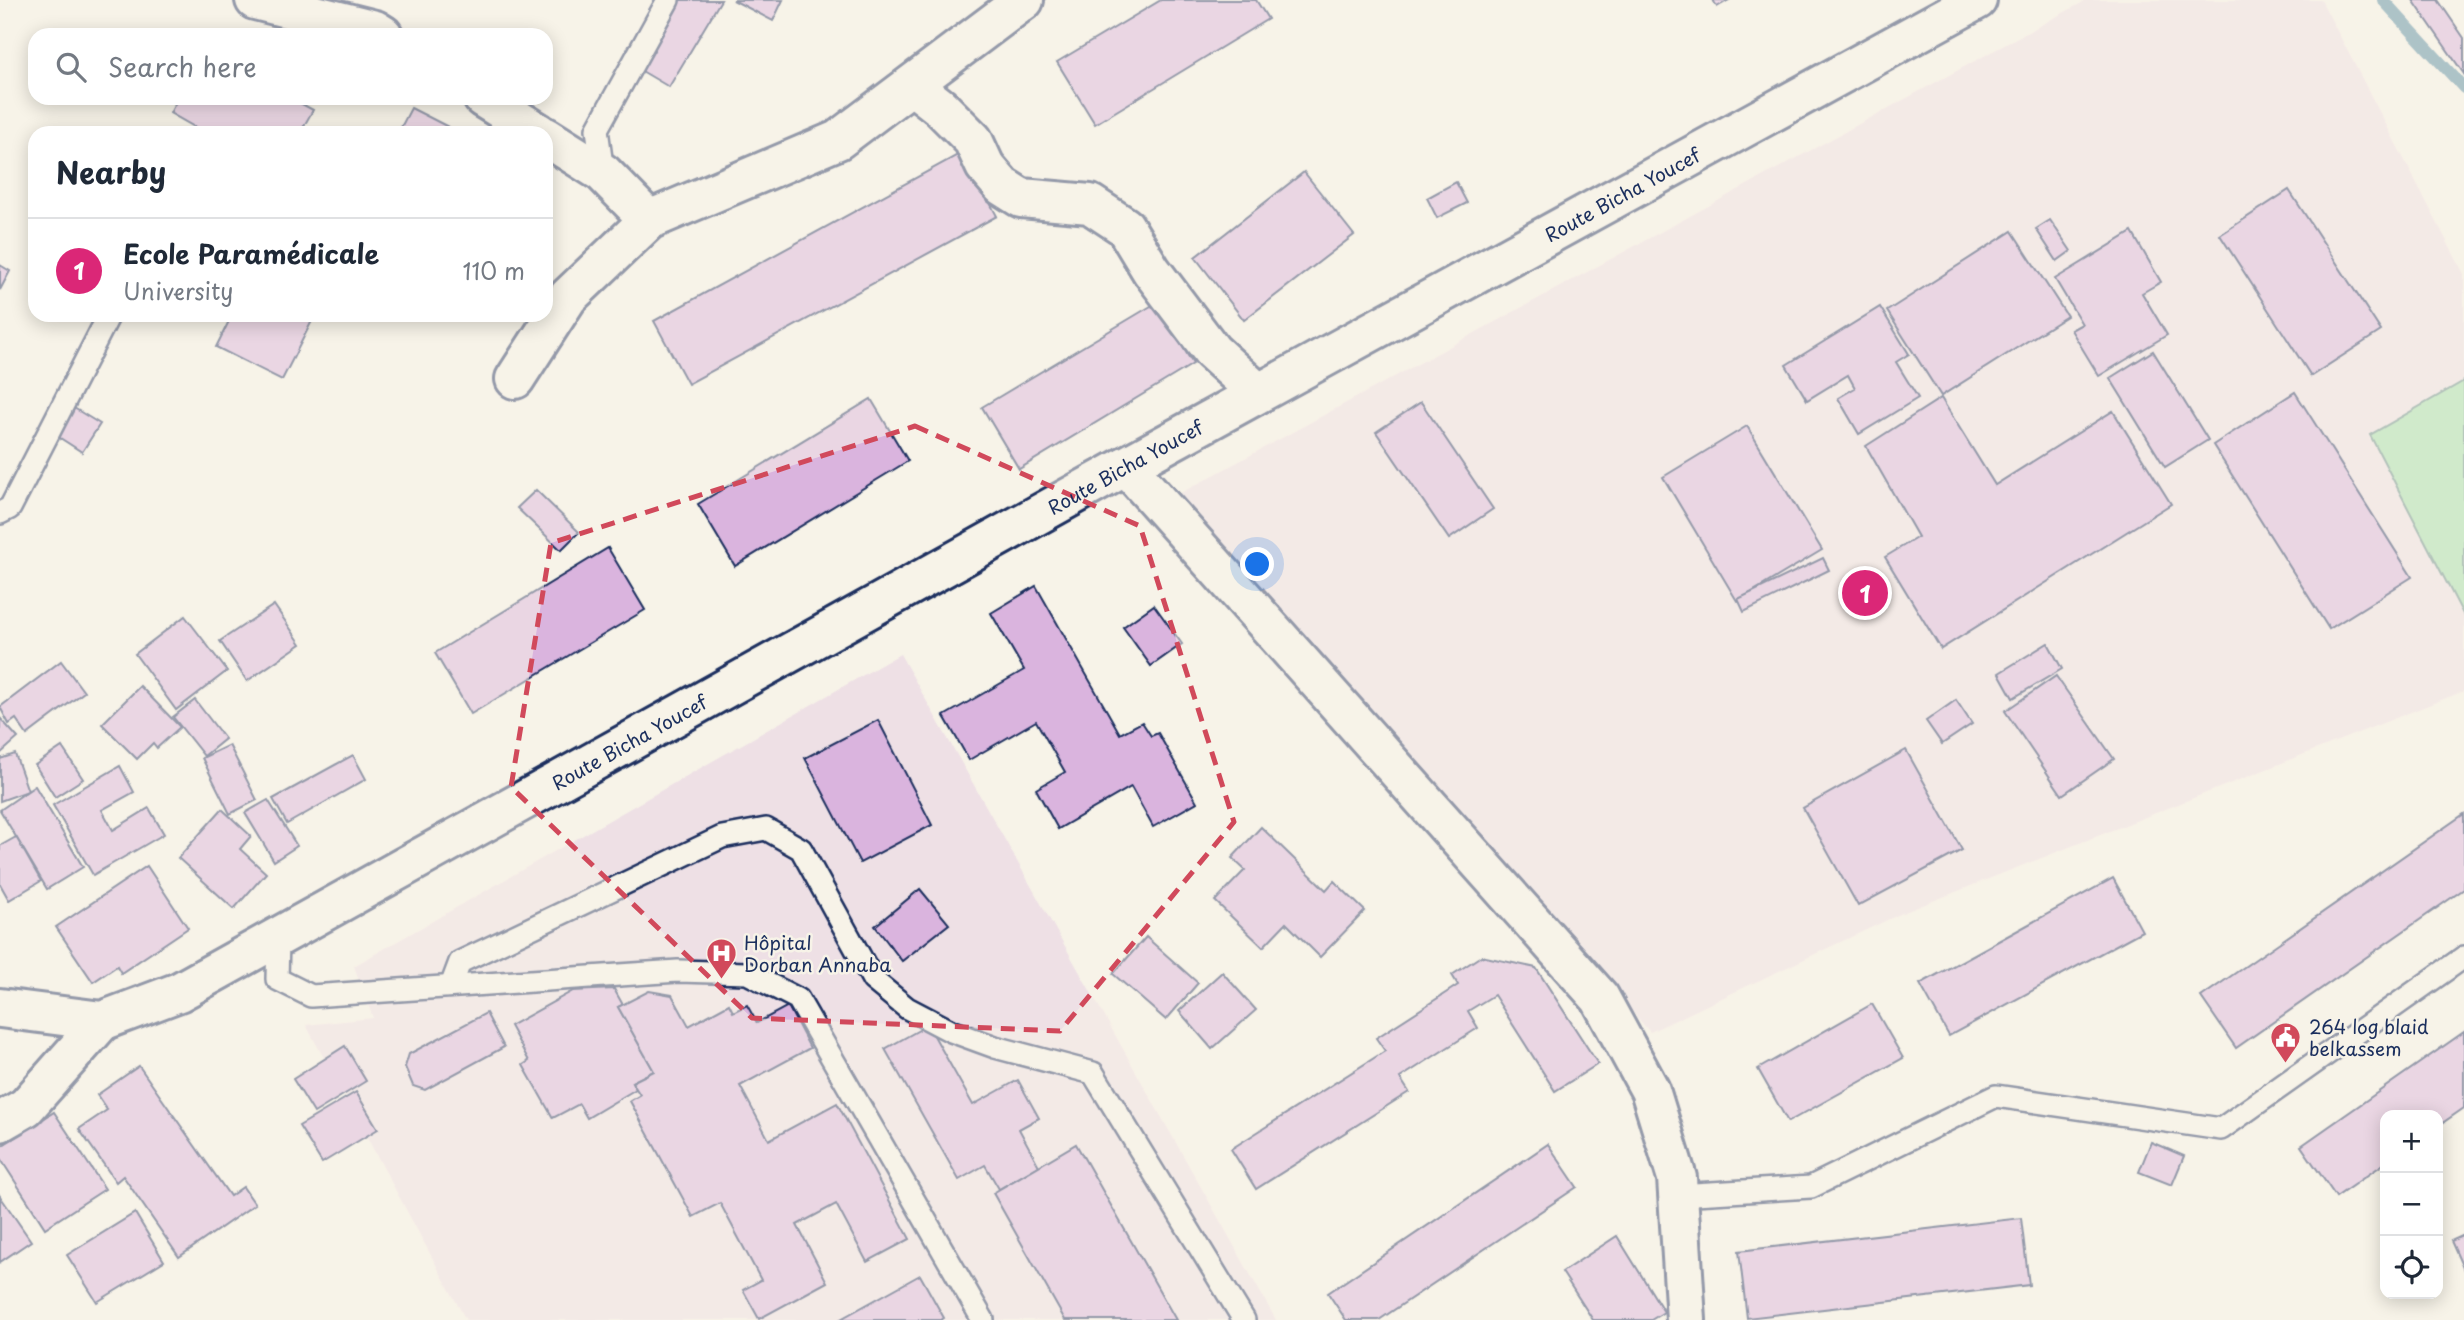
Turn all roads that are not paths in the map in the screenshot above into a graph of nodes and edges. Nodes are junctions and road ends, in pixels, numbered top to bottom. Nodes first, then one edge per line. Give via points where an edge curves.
1 (255, 0) edge
2 (668, 0) edge
3 (1024, 0) edge
4 (1977, 0) edge
5 (367, 28) edge
6 (912, 85) junction
7 (495, 105) edge
8 (528, 126) edge
9 (553, 141) edge
10 (603, 173) junction
11 (649, 220) junction
12 (553, 320) edge
13 (105, 322) edge
14 (552, 322) edge
15 (515, 379) dead end
16 (1258, 393) junction
17 (1126, 466) junction
18 (0, 513) edge
19 (278, 940) junction
20 (2464, 957) edge
21 (451, 986) junction
22 (0, 1008) edge
23 (102, 1021) junction
24 (0, 1122) edge
25 (1678, 1195) junction
26 (983, 1320) edge
27 (1244, 1320) edge
28 (1686, 1320) edge

1 - 5 street
2 - 10 lane via 597,129
3 - 6 street
4 - 16 street, Route Bicha Youcef
6 - 11 street via 838,140
6 - 16 street via 973,140 985,166 1002,186 1021,198 1090,204 1125,227 1212,351
7 - 8 street
9 - 10 street
10 - 11 street
11 - 12 street via 568,297
13 - 18 lane via 10,508
14 - 15 street
16 - 17 street, Route Bicha Youcef
17 - 19 street, Route Bicha Youcef
17 - 25 street via 1600,998 1650,1090
19 - 21 lane via 277,979 311,996
19 - 23 street, Route Bicha Youcef via 179,992
20 - 25 lane via 2221,1129 1996,1096 1811,1187
21 - 26 lane via 678,971 747,973 798,999
21 - 27 lane via 460,962 722,837 766,829 801,849 873,980 907,1008 995,1047 1093,1073
22 - 23 street
23 - 24 street via 26,1107
25 - 28 street

